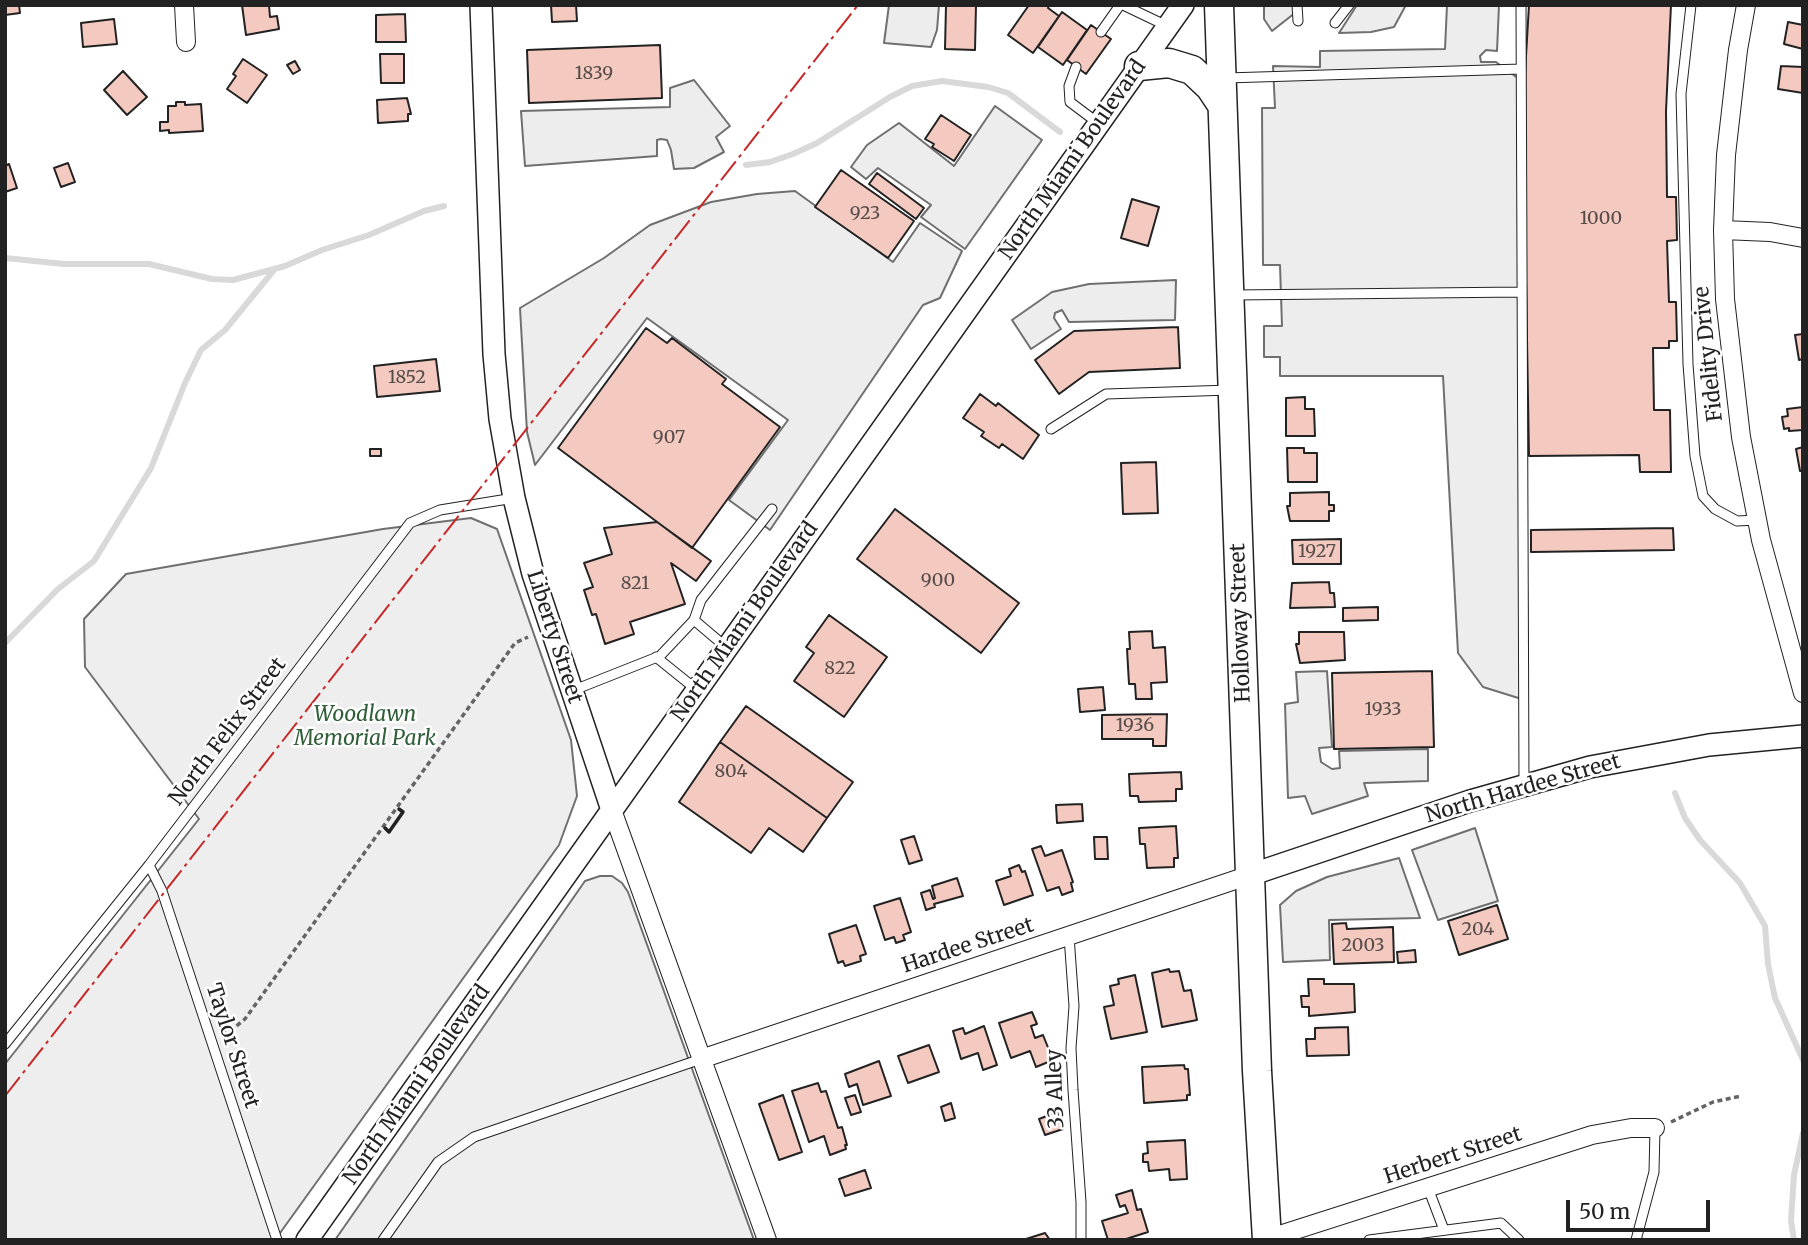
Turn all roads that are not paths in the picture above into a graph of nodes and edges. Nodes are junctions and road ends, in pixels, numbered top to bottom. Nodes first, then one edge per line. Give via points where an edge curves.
1 (184, 5) edge
2 (481, 5) edge
3 (1121, 5) edge
4 (1183, 5) edge
5 (1219, 5) edge
6 (1297, 5) edge
7 (1349, 5) edge
8 (1521, 5) edge
9 (1691, 5) edge
10 (1746, 5) edge
11 (1298, 21) dead end
12 (1335, 23) dead end
13 (1167, 26) junction
14 (1101, 32) dead end
15 (186, 42) dead end
16 (1139, 66) junction
17 (1076, 67) dead end
18 (1521, 69) junction
19 (1221, 78) junction
20 (1222, 106) junction
21 (1098, 123) junction
22 (1723, 230) junction
23 (1803, 238) edge
24 (1522, 292) junction
25 (1229, 295) junction
26 (1233, 390) junction
27 (1051, 429) dead end
28 (514, 498) junction
29 (772, 509) dead end
30 (1757, 520) junction
31 (694, 620) junction
32 (727, 648) junction
33 (656, 657) junction
34 (697, 690) junction
35 (572, 691) junction
36 (1803, 693) edge
37 (1803, 736) edge
38 (1524, 784) junction
39 (612, 810) junction
40 (149, 865) junction
41 (1250, 875) junction
42 (1069, 936) junction
43 (5, 1044) edge
44 (701, 1059) junction
45 (1655, 1128) joint
46 (1428, 1188) junction
47 (1444, 1230) junction
48 (277, 1240) edge
49 (307, 1240) edge
50 (383, 1240) edge
51 (766, 1240) edge
52 (1081, 1240) edge
53 (1267, 1240) edge
54 (1369, 1240) edge
55 (1519, 1240) edge
56 (1636, 1240) edge

1 - 15 street
2 - 28 street, Liberty Street via 494,354
3 - 13 lane
3 - 14 lane
4 - 13 street, North Miami Boulevard
5 - 19 main road, Holloway Street
6 - 11 lane
7 - 12 lane
8 - 18 lane
9 - 30 lane via 1681,94 1695,456 1703,496 1715,509 1738,521
10 - 22 street, Fidelity Drive via 1726,155
13 - 16 street, North Miami Boulevard
16 - 20 main road via 1169,63 1192,70
16 - 21 street, North Miami Boulevard
17 - 21 lane via 1069,86 1070,102
18 - 19 lane
18 - 24 lane
19 - 20 main road, Holloway Street
20 - 25 main road, Holloway Street
21 - 32 street, North Miami Boulevard
22 - 23 street
22 - 30 street, Fidelity Drive via 1728,342
24 - 25 lane
24 - 38 lane
25 - 26 main road, Holloway Street
26 - 27 lane via 1106,394
26 - 41 main road, Holloway Street
28 - 35 street, Liberty Street via 533,574
28 - 40 lane, North Felix Street via 440,510 410,523
29 - 31 lane via 701,600
30 - 36 street, Fidelity Drive
31 - 32 lane
31 - 33 lane
32 - 34 street, North Miami Boulevard
33 - 34 lane
33 - 35 lane
34 - 39 street, North Miami Boulevard
35 - 39 street, Liberty Street
37 - 38 street, North Hardee Street via 1649,754
38 - 41 street, North Hardee Street
39 - 44 street, Liberty Street
39 - 49 street, North Miami Boulevard
40 - 43 lane, North Felix Street
40 - 48 lane, Taylor Street via 162,891
41 - 42 street, Hardee Street
41 - 53 main road, Holloway Street
42 - 44 street, Hardee Street
42 - 52 lane, 33 Alley
44 - 50 lane via 474,1137 438,1162
44 - 51 street, Liberty Street
45 - 46 street, Herbert Street via 1592,1135
45 - 56 lane via 1654,1172
46 - 47 lane
46 - 53 street, Herbert Street
47 - 54 lane
47 - 55 lane via 1502,1223

